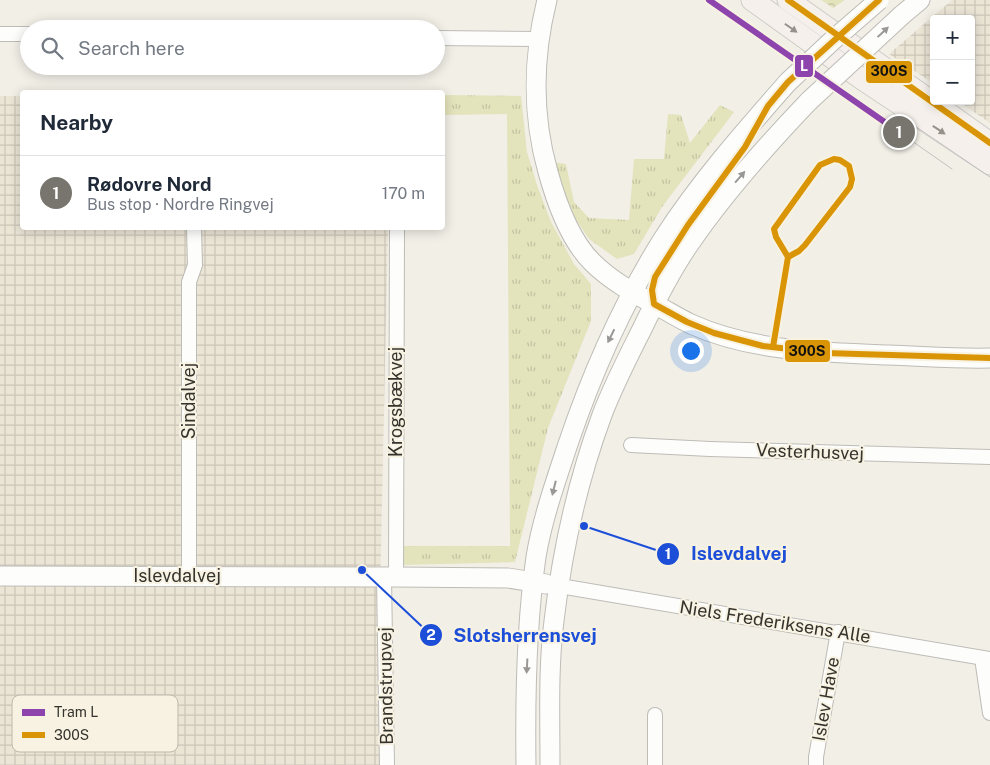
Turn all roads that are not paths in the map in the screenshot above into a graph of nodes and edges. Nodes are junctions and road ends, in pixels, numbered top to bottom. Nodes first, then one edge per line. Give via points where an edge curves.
1 (547, 0) edge
2 (752, 0) edge
3 (788, 0) edge
4 (879, 0) edge
5 (920, 0) edge
6 (0, 34) edge
7 (20, 34) edge
8 (445, 38) edge
9 (539, 39) junction
10 (768, 106) junction
11 (990, 143) edge
12 (990, 164) edge
13 (194, 230) edge
14 (398, 230) edge
15 (632, 292) junction
16 (654, 304) junction
17 (990, 358) edge
18 (630, 445) dead end
19 (591, 452) junction
20 (990, 457) edge
21 (0, 576) edge
22 (189, 576) junction
23 (390, 577) junction
24 (533, 582) junction
25 (560, 586) junction
26 (838, 632) junction
27 (986, 658) edge
28 (990, 713) edge
29 (655, 715) dead end
30 (387, 765) edge
31 (526, 765) edge
32 (550, 765) edge
33 (655, 765) edge
34 (816, 765) edge

1 - 9 street
2 -> 12 main road via 862,79
3 - 11 main road
4 - 10 street, bridge via 788,82
16 -> 5 street, bridge via 689,245 728,191 771,141 808,101
6 - 7 street
8 - 9 street
9 - 15 street via 537,115 544,158 557,203 592,262
10 - 15 street via 703,184 664,238
10 - 16 street via 745,147 655,277 652,290
13 - 22 street, Sindalvej via 195,265 189,287
14 - 23 street, Krogsbækvej
15 - 16 street
15 - 19 street via 635,320 596,412 589,437
15 -> 24 street via 580,409 556,480
16 - 17 street via 691,324 764,346 828,352
16 - 19 street via 626,359
18 - 20 street, Vesterhusvej
19 - 25 street via 576,502
21 - 22 street, Islevdalvej
22 - 23 street, Islevdalvej
23 - 24 street, Islevdalvej via 508,578
23 - 30 street, Brandstrupvej
24 - 25 street, Islevdalvej
24 -> 31 street via 525,704
25 - 26 street, Niels Frederiksens Alle
25 - 32 street via 554,622
26 - 27 street, Niels Frederiksens Alle
26 - 34 street, Islev Have
27 - 28 street
29 - 33 street

